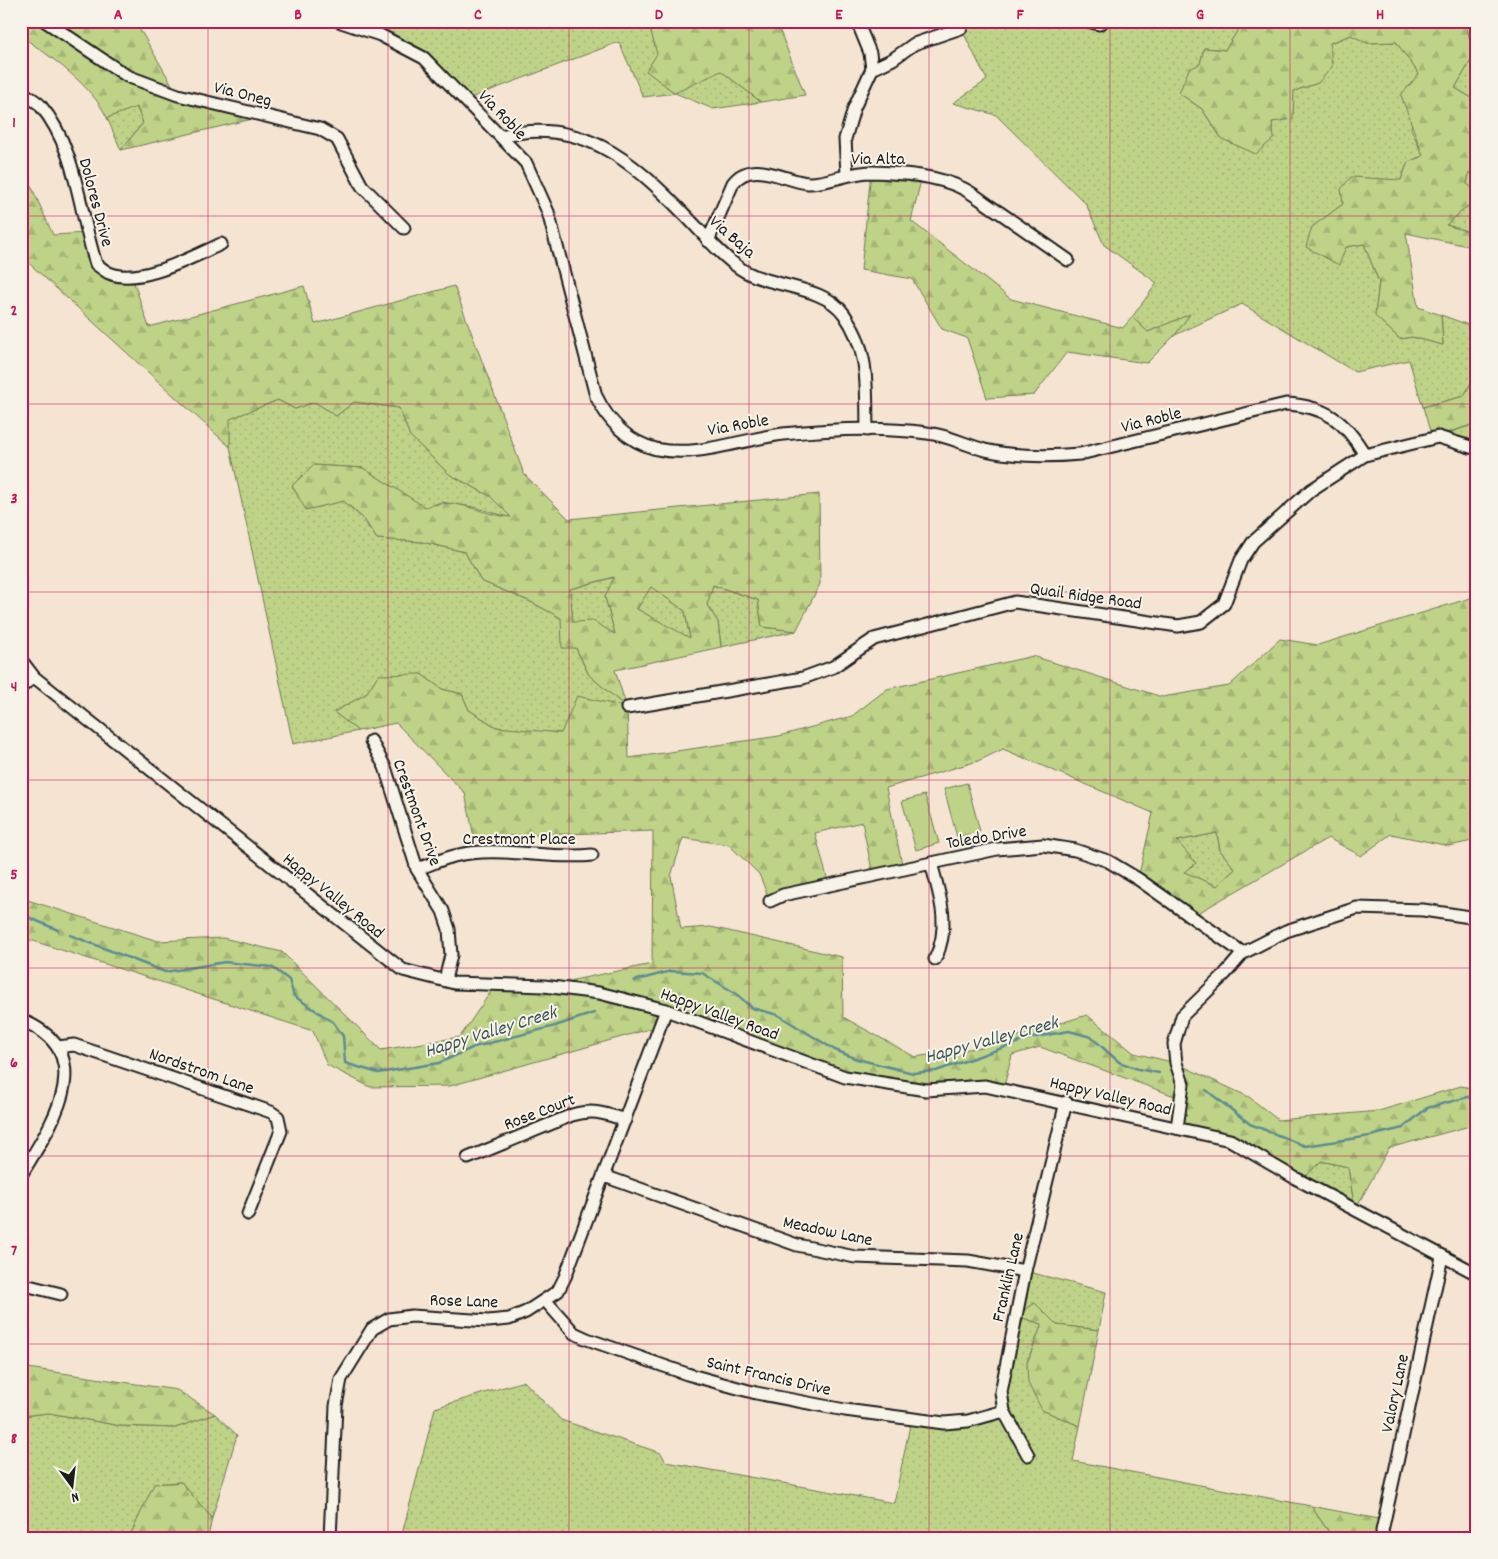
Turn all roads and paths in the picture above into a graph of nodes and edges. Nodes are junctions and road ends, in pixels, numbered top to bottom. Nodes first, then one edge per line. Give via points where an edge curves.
1 (46, 21) edge
2 (338, 21) edge
3 (857, 21) edge
4 (963, 21) edge
5 (1088, 21) edge
6 (1103, 21) edge
7 (872, 68) junction
8 (21, 91) edge
9 (500, 136) junction
10 (847, 174) junction
11 (404, 228) dead end
12 (708, 241) junction
13 (221, 244) dead end
14 (1068, 260) dead end
15 (868, 430) junction
16 (1477, 450) edge
17 (1365, 455) junction
18 (21, 660) edge
19 (34, 677) junction
20 (21, 687) edge
21 (627, 708) dead end
22 (371, 741) dead end
23 (592, 855) dead end
24 (931, 862) junction
25 (417, 869) junction
26 (770, 901) dead end
27 (1477, 918) edge
28 (1242, 953) junction
29 (935, 959) dead end
30 (445, 980) junction
31 (666, 1010) junction
32 (21, 1020) edge
33 (58, 1047) junction
34 (1066, 1102) junction
35 (625, 1120) junction
36 (1177, 1128) junction
37 (468, 1158) dead end
38 (21, 1175) edge
39 (604, 1176) junction
40 (248, 1214) dead end
41 (1442, 1256) junction
42 (1026, 1271) junction
43 (1477, 1274) edge
44 (21, 1284) edge
45 (61, 1294) dead end
46 (545, 1300) junction
47 (1004, 1411) junction
48 (1028, 1455) dead end
49 (330, 1538) edge
50 (1384, 1538) edge

1 - 11 street, Via Oneg via 127,76 178,95 320,130 338,139 362,186
2 - 9 street, Via Roble via 380,35 424,58
3 - 7 street
4 - 7 street via 961,28 914,44 893,60
5 - 6 street via 1099,24
7 - 10 street via 854,108 845,139
8 - 13 street, Dolores Drive via 39,104 60,136 96,264 109,273 132,277 171,266
9 - 12 street, Via Baja via 518,131 562,133 593,142 621,156 684,214
9 - 15 street, Via Roble via 526,163 543,197 596,396 608,418 626,435 646,446 681,451 783,434
10 - 12 street, Via Alta via 808,183 772,172 756,172 737,179
10 - 14 street, Via Alta via 872,172 922,176 965,189
12 - 15 street, Via Baja via 742,270 767,282 817,295 842,312 858,338 865,362
15 - 17 street, Via Roble via 929,433 987,450 1054,456 1080,454 1276,406 1301,405 1325,412 1344,425
16 - 17 street, Quail Ridge Road via 1438,437
17 - 21 street, Quail Ridge Road via 1311,490 1253,542 1224,604 1201,622 1178,626 1015,602 874,639 833,667 803,678
18 - 19 street, Happy Valley Road
19 - 20 street
19 - 30 street, Happy Valley Road via 386,958 403,970
22 - 25 street, Crestmont Drive via 385,767
23 - 25 street, Crestmont Place via 494,853 455,856
24 - 26 street, Toledo Drive via 783,895
24 - 28 street, Toledo Drive via 1022,845 1075,850 1108,861 1138,879
24 - 29 street via 944,914 941,946
25 - 30 street, Crestmont Drive via 443,911 449,929 451,955
27 - 28 street via 1422,910 1357,908 1286,931
28 - 36 street via 1182,1016 1174,1044 1183,1084
30 - 31 street, Happy Valley Road via 599,993
31 - 34 street, Happy Valley Road via 845,1077 926,1090 985,1086
31 - 35 street, Rose Lane
32 - 33 street
33 - 38 street via 66,1064 66,1080 60,1101
33 - 40 street, Nordstrom Lane via 74,1046 278,1117 281,1132
34 - 36 street, Happy Valley Road
34 - 42 street, Franklin Lane
35 - 37 street, Rose Court via 596,1110 586,1111
35 - 39 street, Rose Lane
36 - 41 street, Happy Valley Road via 1230,1140
39 - 42 street, Meadow Lane via 797,1245 855,1257 968,1261
39 - 46 street, Rose Lane via 566,1277 558,1291
41 - 43 street, Happy Valley Road
41 - 50 street, Valory Lane via 1382,1531
42 - 47 street, Franklin Lane via 1001,1392
44 - 45 street
46 - 47 street, Saint Francis Drive via 574,1333 586,1340 756,1394 931,1422 968,1422
46 - 49 street, Rose Lane via 509,1319 488,1321 412,1316 389,1319 372,1329 341,1379 336,1406
47 - 48 street, Franklin Lane

